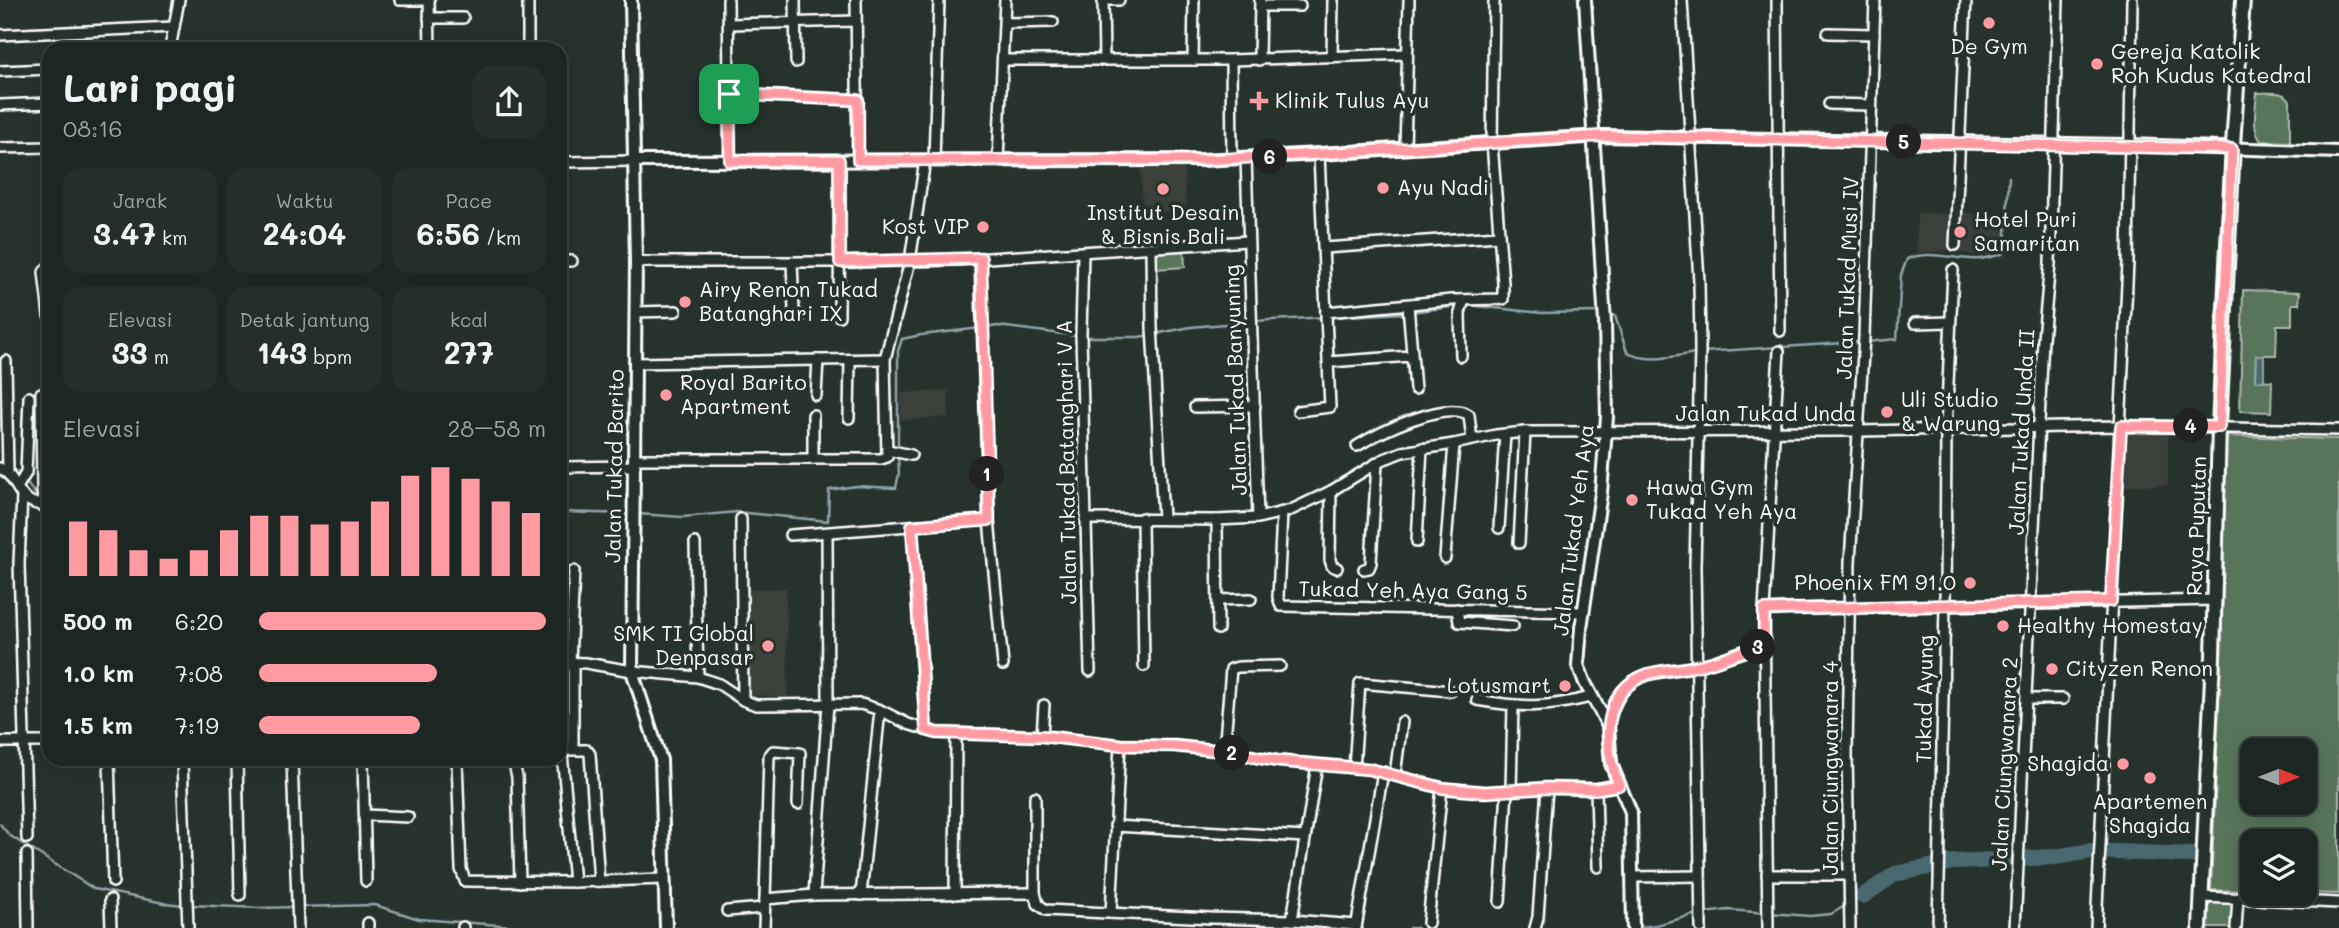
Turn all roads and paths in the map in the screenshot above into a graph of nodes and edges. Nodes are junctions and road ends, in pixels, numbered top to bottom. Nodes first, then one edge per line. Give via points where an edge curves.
1 (179, 0) edge
2 (400, 0) edge
3 (429, 0) edge
4 (528, 0) edge
5 (631, 0) edge
6 (729, 0) edge
7 (795, 0) edge
8 (856, 0) edge
9 (939, 0) edge
10 (1005, 0) edge
11 (1103, 0) edge
12 (1119, 0) edge
13 (1194, 0) edge
14 (1333, 0) edge
15 (1409, 0) edge
16 (1493, 0) edge
17 (1585, 0) edge
18 (1682, 0) edge
19 (1777, 0) edge
20 (1875, 0) edge
21 (1966, 0) edge
22 (2058, 0) edge
23 (2132, 0) edge
24 (2243, 0) edge
25 (1260, 3) edge
26 (1300, 6) dead end
27 (429, 18) junction
28 (463, 18) dead end
29 (856, 21) junction
30 (1053, 22) dead end
31 (795, 23) junction
32 (1005, 23) junction
33 (729, 24) junction
34 (174, 27) junction
35 (1828, 33) dead end
36 (1874, 34) junction
37 (0, 35) edge
38 (171, 42) edge
39 (430, 42) edge
40 (528, 42) edge
41 (1407, 54) junction
42 (1332, 57) junction
43 (1004, 60) junction
44 (1104, 60) junction
45 (1193, 60) junction
46 (1231, 60) junction
47 (1259, 60) junction
48 (796, 62) dead end
49 (42, 69) edge
50 (0, 71) edge
51 (729, 94) junction
52 (858, 100) junction
53 (42, 103) edge
54 (1829, 104) dead end
55 (0, 105) edge
56 (1871, 106) junction
57 (1592, 136) junction
58 (1689, 137) junction
59 (1777, 139) junction
60 (1870, 142) junction
61 (1961, 142) junction
62 (1492, 143) junction
63 (2053, 143) junction
64 (2128, 145) junction
65 (42, 147) edge
66 (0, 148) edge
67 (1405, 149) junction
68 (2232, 149) junction
69 (2339, 152) edge
70 (1319, 154) junction
71 (1232, 158) junction
72 (1246, 158) junction
73 (839, 160) junction
74 (858, 160) junction
75 (930, 160) junction
76 (635, 161) junction
77 (730, 161) junction
78 (998, 161) junction
79 (567, 162) edge
80 (1498, 236) junction
81 (1248, 241) junction
82 (1955, 245) dead end
83 (1324, 248) junction
84 (1151, 249) junction
85 (1083, 253) junction
86 (981, 258) junction
87 (567, 261) edge
88 (572, 261) dead end
89 (910, 261) junction
90 (636, 262) junction
91 (792, 262) junction
92 (840, 262) junction
93 (1953, 270) dead end
94 (1463, 301) junction
95 (676, 311) dead end
96 (636, 312) junction
97 (1408, 312) junction
98 (839, 316) dead end
99 (800, 317) dead end
100 (1327, 318) junction
101 (1915, 323) dead end
102 (1950, 323) junction
103 (1780, 331) dead end
104 (1779, 351) dead end
105 (1411, 356) junction
106 (1461, 356) dead end
107 (885, 359) junction
108 (818, 360) junction
109 (850, 360) junction
110 (6, 361) dead end
111 (1329, 362) junction
112 (636, 363) junction
113 (1415, 389) dead end
114 (41, 393) dead end
115 (816, 395) dead end
116 (29, 397) dead end
117 (1255, 406) junction
118 (1195, 407) dead end
119 (1298, 411) dead end
120 (813, 415) dead end
121 (849, 418) dead end
122 (42, 421) edge
123 (2121, 426) junction
124 (2039, 427) junction
125 (2219, 427) junction
126 (1946, 430) junction
127 (2339, 430) edge
128 (1859, 431) junction
129 (1525, 432) junction
130 (1700, 432) junction
131 (1775, 432) junction
132 (1606, 433) junction
133 (1505, 434) junction
134 (1472, 440) junction
135 (1454, 444) junction
136 (1357, 446) dead end
137 (1422, 448) junction
138 (813, 459) junction
139 (635, 463) junction
140 (1377, 463) junction
141 (567, 467) edge
142 (5, 471) edge
143 (19, 485) junction
144 (1331, 491) junction
145 (22, 495) junction
146 (42, 504) edge
147 (1282, 513) junction
148 (1142, 518) junction
149 (1258, 518) junction
150 (741, 519) dead end
151 (1085, 519) junction
152 (1163, 519) junction
153 (989, 520) junction
154 (1217, 520) junction
155 (912, 526) junction
156 (1499, 528) dead end
157 (827, 533) junction
158 (790, 535) dead end
159 (1417, 542) dead end
160 (695, 543) dead end
161 (1519, 543) dead end
162 (1445, 558) dead end
163 (1337, 568) dead end
164 (1364, 569) dead end
165 (574, 571) dead end
166 (1251, 599) dead end
167 (1218, 600) junction
168 (2214, 600) junction
169 (2111, 601) junction
170 (2030, 602) junction
171 (1945, 605) junction
172 (1849, 607) junction
173 (1457, 609) junction
174 (1764, 610) junction
175 (1583, 612) junction
176 (1513, 626) dead end
177 (1218, 629) dead end
178 (1764, 646) junction
179 (568, 663) edge
180 (1003, 665) dead end
181 (1144, 666) dead end
182 (1280, 666) dead end
183 (1697, 666) junction
184 (632, 671) junction
185 (1090, 671) dead end
186 (698, 677) junction
187 (1451, 691) dead end
188 (1591, 697) junction
189 (1477, 699) dead end
190 (2026, 699) junction
191 (2063, 699) dead end
192 (743, 700) junction
193 (828, 704) junction
194 (1044, 705) dead end
195 (1513, 706) junction
196 (880, 710) junction
197 (1402, 722) dead end
198 (1608, 726) junction
199 (926, 730) junction
200 (956, 733) junction
201 (1042, 736) junction
202 (0, 742) edge
203 (24, 742) junction
204 (42, 742) edge
205 (1121, 745) junction
206 (573, 749) junction
207 (567, 750) edge
208 (1224, 751) junction
209 (1317, 765) junction
210 (109, 766) edge
211 (183, 766) edge
212 (237, 766) edge
213 (292, 766) edge
214 (363, 766) edge
215 (457, 766) edge
216 (514, 766) edge
217 (563, 766) edge
218 (1354, 768) junction
219 (1383, 772) junction
220 (1395, 775) junction
221 (1619, 785) junction
222 (1442, 788) junction
223 (1547, 788) junction
224 (1596, 789) junction
225 (1509, 790) junction
226 (1035, 796) dead end
227 (798, 804) dead end
228 (365, 815) junction
229 (408, 817) dead end
230 (1115, 826) junction
231 (1305, 837) junction
232 (27, 838) dead end
233 (27, 854) dead end
234 (1598, 867) dead end
235 (1767, 875) junction
236 (1849, 875) junction
237 (1699, 876) junction
238 (1633, 877) junction
239 (664, 878) junction
240 (366, 881) dead end
241 (599, 881) junction
242 (113, 882) dead end
243 (520, 882) junction
244 (574, 882) junction
245 (1035, 893) junction
246 (955, 894) junction
247 (240, 895) dead end
248 (814, 895) junction
249 (861, 895) junction
250 (2202, 897) junction
251 (2238, 898) junction
252 (110, 900) dead end
253 (1500, 902) dead end
254 (2339, 903) edge
255 (764, 904) junction
256 (727, 911) dead end
257 (1111, 913) junction
258 (1292, 920) junction
259 (1701, 920) edge
260 (1428, 923) dead end
261 (1356, 926) edge
262 (1536, 926) edge
263 (28, 928) edge
264 (111, 928) edge
265 (188, 928) edge
266 (298, 928) edge
267 (666, 928) edge
268 (764, 928) edge
269 (1633, 928) edge
270 (1768, 928) edge
271 (1850, 928) edge
272 (1938, 928) edge
273 (2015, 928) edge
274 (2096, 928) edge
275 (2200, 928) edge
276 (2236, 928) edge

1 - 34 street
2 - 3 street
3 - 27 street
4 - 40 street
5 - 76 street, Jalan Tukad Barito
6 - 33 street
7 - 31 street
8 - 29 street
9 - 75 street
10 - 32 street
11 - 12 street
11 - 44 street
13 - 45 street
14 - 42 street
15 - 41 street
16 - 62 street
17 - 57 street, Jalan Tukad Yeh Aya
18 - 58 street
19 - 59 street
20 - 36 street, Jalan Tukad Musi IV
21 - 61 street
22 - 63 street, Jalan Tukad Unda II
23 - 64 street
24 - 68 main road, Raya Puputan
25 - 26 street
25 - 47 street
27 - 28 street
27 - 39 street
29 - 31 street
29 - 52 street
30 - 32 street
31 - 33 street
31 - 48 street
32 - 43 street
33 - 51 street
34 - 37 street
34 - 38 street
35 - 36 street
36 - 56 street, Jalan Tukad Musi IV
41 - 42 street
41 - 67 street
42 - 47 street
43 - 44 street
43 - 78 street
44 - 45 street
45 - 46 street
46 - 47 street
46 - 71 street
49 - 50 street
51 - 52 street
51 - 77 street
52 - 74 street
53 - 55 street
54 - 56 street
56 - 60 street, Jalan Tukad Musi IV
57 - 58 street
57 - 62 street
57 - 132 street, Jalan Tukad Yeh Aya via 1605,323
58 - 59 street
58 - 130 street via 1699,281
59 - 60 street
59 - 103 street
60 - 61 street
60 - 128 street, Jalan Tukad Musi IV
61 - 63 street
61 - 82 street
62 - 67 street
62 - 80 street
63 - 64 street
63 - 124 street, Jalan Tukad Unda II
64 - 68 street
64 - 123 street
65 - 66 street
67 - 70 street
68 - 69 street
68 - 125 main road, Raya Puputan
70 - 72 street
70 - 83 street
71 - 72 street
71 - 78 street
72 - 81 street, Jalan Tukad Banyuning
73 - 74 street
73 - 77 street
73 - 92 street
74 - 75 street
75 - 78 street
75 - 89 street
76 - 77 street
76 - 79 street
76 - 90 street, Jalan Tukad Barito
80 - 83 street
80 - 94 street via 1503,299
81 - 84 street
81 - 117 street, Jalan Tukad Banyuning
83 - 100 street
84 - 85 street
84 - 152 street
85 - 86 street
85 - 151 street, Jalan Tukad Batanghari V A
86 - 89 street
86 - 153 street
87 - 88 street
89 - 92 street
89 - 107 street
90 - 91 street
90 - 96 street, Jalan Tukad Barito
91 - 92 street
91 - 99 street via 794,311
92 - 98 street
93 - 102 street, Tukad Ayung
94 - 97 street
94 - 106 street
95 - 96 street
96 - 112 street, Jalan Tukad Barito
97 - 100 street
97 - 105 street
100 - 111 street
101 - 102 street
102 - 126 street, Tukad Ayung
104 - 131 street
105 - 111 street
105 - 113 street
107 - 109 street
107 - 138 street via 897,453 881,459
108 - 109 street
108 - 112 street
108 - 115 street
109 - 121 street
110 - 142 street via 9,461
111 - 119 street via 1330,407
112 - 139 street, Jalan Tukad Barito
114 - 122 street
116 - 143 street via 26,473
117 - 118 street
117 - 149 street, Jalan Tukad Banyuning
120 - 138 street
123 - 124 street, Jalan Tukad Unda
123 - 125 street, Jalan Tukad Unda
123 - 169 street
124 - 126 street, Jalan Tukad Unda
124 - 170 street, Jalan Tukad Unda II
125 - 127 street, Jalan Tukad Unda
125 - 168 main road, Raya Puputan
126 - 128 street, Jalan Tukad Unda
126 - 171 street, Tukad Ayung
128 - 131 street, Jalan Tukad Unda
128 - 172 street, Jalan Tukad Musi IV
129 - 132 street, Jalan Tukad Unda
129 - 133 street, Jalan Tukad Unda
129 - 161 street
130 - 131 street, Jalan Tukad Unda
130 - 132 street, Jalan Tukad Unda
130 - 183 street via 1695,507
131 - 174 street
132 - 175 street, Jalan Tukad Yeh Aya
133 - 134 street, Jalan Tukad Unda
133 - 156 street
134 - 135 street, Jalan Tukad Unda
134 - 136 street via 1469,415 1459,411 1403,422
135 - 137 street, Jalan Tukad Unda
135 - 162 street
137 - 140 street, Jalan Tukad Unda
137 - 159 street
138 - 139 street
139 - 141 street
139 - 184 street, Jalan Tukad Barito
140 - 144 street, Jalan Tukad Unda
140 - 164 street via 1371,564
142 - 143 street
143 - 145 street
144 - 147 street, Jalan Tukad Unda
144 - 163 street via 1330,560
145 - 146 street
145 - 203 street via 19,563
147 - 149 street, Jalan Tukad Unda
147 - 173 street, Tukad Yeh Aya Gang 5 via 1279,606
148 - 151 street, Jalan Tukad Unda
148 - 152 street, Jalan Tukad Unda
148 - 181 street
149 - 154 street, Jalan Tukad Unda
150 - 192 street
151 - 185 street, Jalan Tukad Batanghari V A
152 - 154 street, Jalan Tukad Unda
153 - 155 street
153 - 180 street
154 - 167 street
155 - 157 street
155 - 199 street
157 - 158 street
157 - 193 street
160 - 186 street
165 - 179 street
166 - 167 street
167 - 177 street
168 - 169 street
168 - 250 main road, Raya Puputan
169 - 170 street
169 - 274 street
170 - 171 street
170 - 190 street, Jalan Ciungwanara 2
171 - 172 street
171 - 272 street, Tukad Ayung
172 - 174 street
172 - 236 street, Jalan Ciungwanara 4
173 - 175 street, Tukad Yeh Aya Gang 5
173 - 176 street via 1459,622
174 - 178 street
175 - 188 street, Jalan Tukad Yeh Aya via 1578,665
178 - 183 street
178 - 235 street
179 - 184 street
179 - 206 street
182 - 208 street via 1231,669
183 - 198 street via 1651,673 1631,683 1615,700
183 - 237 street
184 - 186 street
184 - 239 street, Jalan Tukad Barito via 661,760
186 - 192 street
187 - 218 street via 1360,683
188 - 195 street via 1557,705
188 - 198 street, Jalan Tukad Yeh Aya
189 - 195 street
190 - 191 street
190 - 273 street, Jalan Ciungwanara 2
192 - 193 street via 772,706
193 - 196 street via 861,704
193 - 248 street
194 - 201 street
195 - 225 street
196 - 199 street
196 - 249 street
197 - 220 street
198 - 221 street, Jalan Tukad Yeh Aya via 1609,756
199 - 200 street
200 - 201 street
200 - 246 street
201 - 205 street
202 - 203 street
203 - 204 street
203 - 232 street
205 - 208 street
205 - 230 street
206 - 207 street
206 - 241 street via 590,754
208 - 209 street
209 - 218 street
209 - 231 street
210 - 242 street
211 - 265 street
212 - 247 street
213 - 266 street
214 - 228 street
215 - 243 street via 462,878 469,882
216 - 243 street
217 - 244 street
218 - 219 street
219 - 220 street
219 - 261 street
220 - 222 street
221 - 224 street
221 - 238 street, Jalan Tukad Yeh Aya via 1631,813
222 - 225 street
222 - 260 street
223 - 224 street
223 - 225 street
223 - 262 street
224 - 234 street
225 - 253 street
226 - 245 street
227 - 255 street via 800,753 771,752
228 - 229 street
228 - 240 street
230 - 231 street
230 - 257 street
231 - 258 street
233 - 263 street
235 - 236 street
235 - 270 street
236 - 271 street, Jalan Ciungwanara 4
237 - 238 street
237 - 259 street
238 - 269 street, Jalan Tukad Yeh Aya
239 - 241 street
239 - 267 street, Jalan Tukad Barito
241 - 244 street
243 - 244 street
245 - 246 street
245 - 257 street via 1046,910
246 - 249 street
248 - 249 street
248 - 255 street
250 - 251 street
250 - 275 main road, Raya Puputan
251 - 254 street
251 - 276 street
252 - 264 street
255 - 256 street
255 - 268 street
257 - 258 street
258 - 261 street

